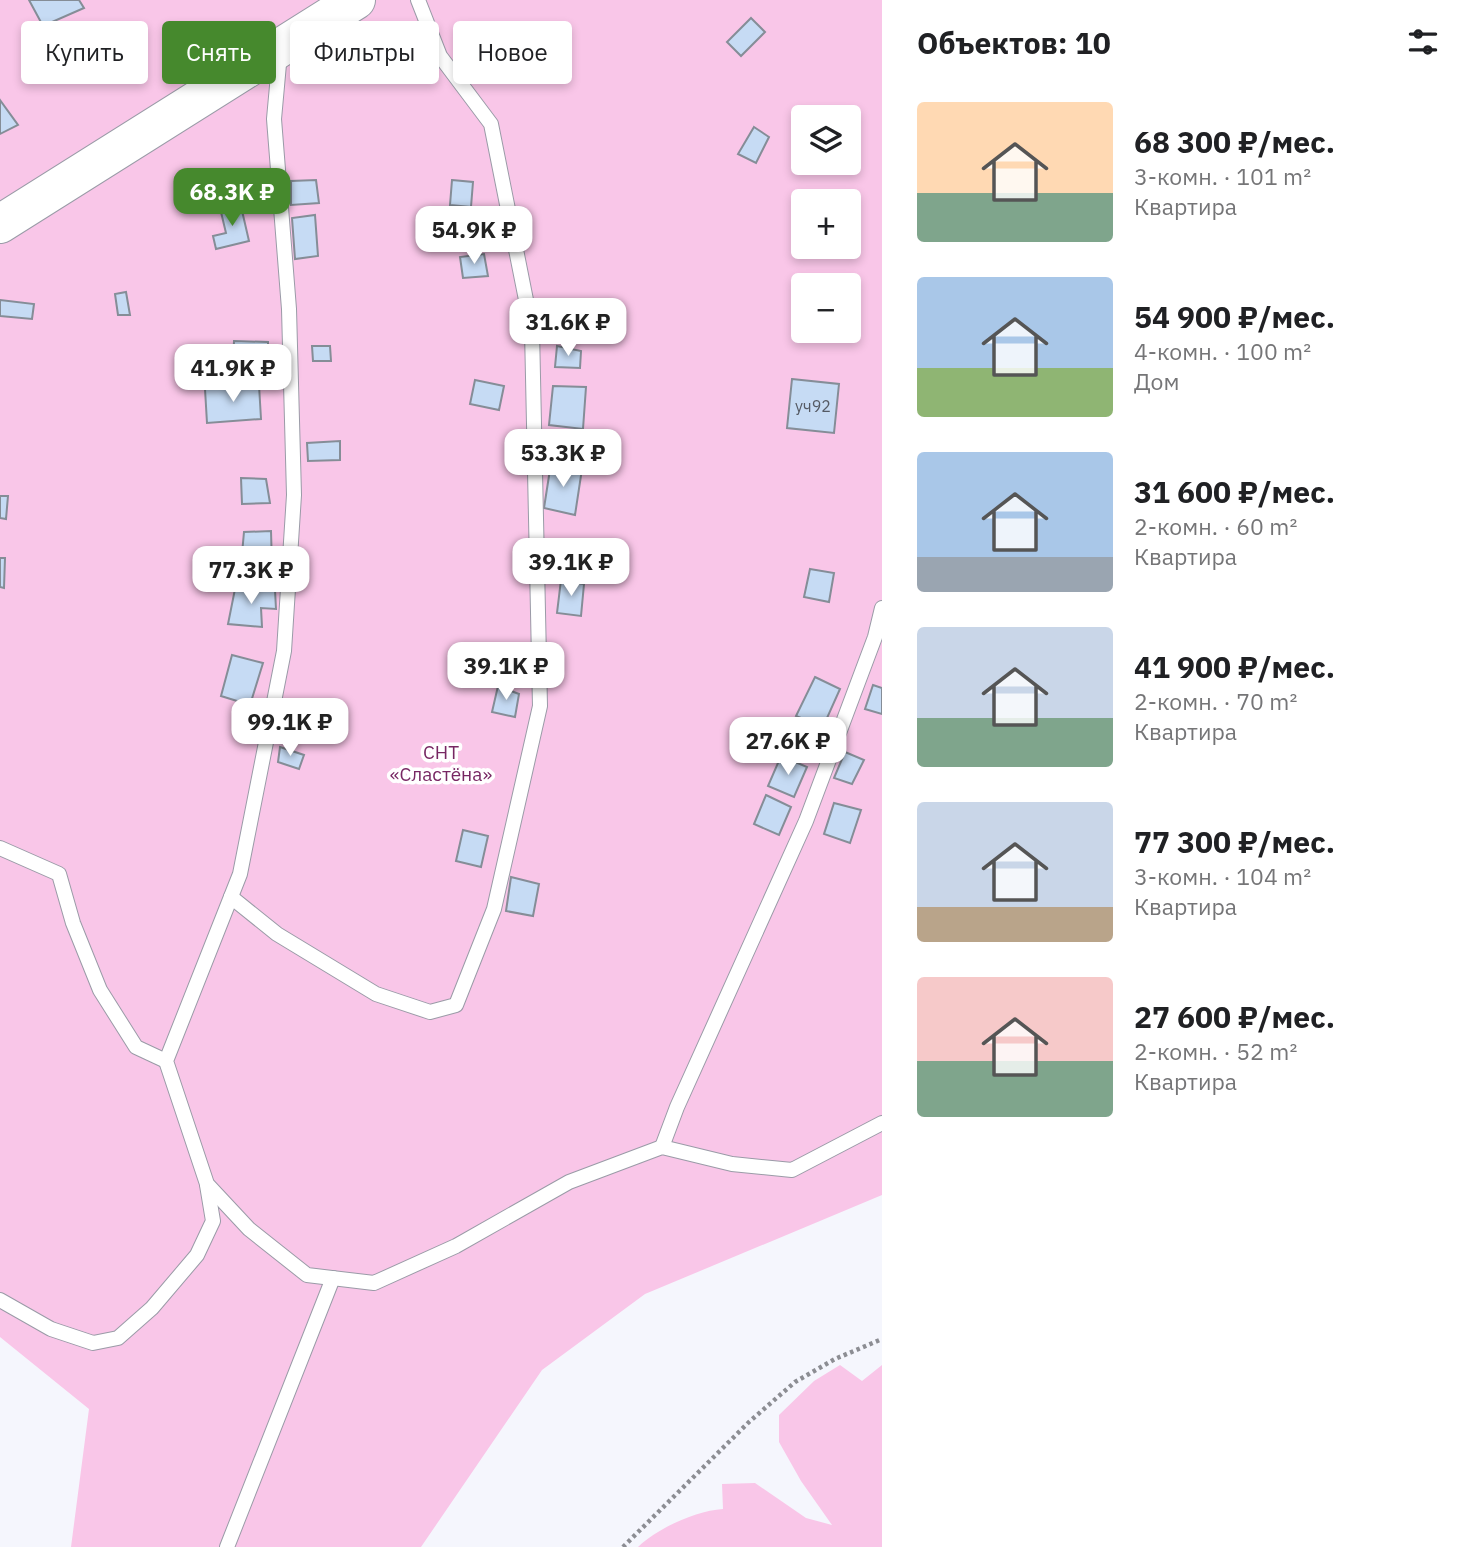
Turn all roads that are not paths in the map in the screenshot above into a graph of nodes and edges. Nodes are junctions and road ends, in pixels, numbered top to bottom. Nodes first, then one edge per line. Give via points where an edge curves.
1 (356, 0) edge
2 (418, 0) edge
3 (280, 48) junction
4 (0, 224) edge
5 (882, 608) edge
6 (0, 848) edge
7 (231, 897) junction
8 (166, 1061) junction
9 (882, 1123) edge
10 (662, 1147) junction
11 (207, 1184) junction
12 (332, 1278) junction
13 (0, 1300) edge
14 (227, 1547) edge

1 - 3 street
2 - 7 lane via 440,56 491,124 531,330 540,706 494,909 456,1006 430,1012 376,994 277,934
3 - 4 street
3 - 7 lane via 274,118 289,309 294,495 284,651 240,874
5 - 10 lane via 806,821
6 - 8 lane via 60,874 73,923 100,990 135,1047
7 - 8 lane
8 - 11 lane
9 - 10 lane via 792,1170 733,1164
10 - 12 lane via 569,1182 456,1246 374,1283
11 - 12 lane via 249,1229 307,1275
11 - 13 lane via 213,1220 197,1255 152,1308 118,1338 93,1343 51,1329
12 - 14 lane

